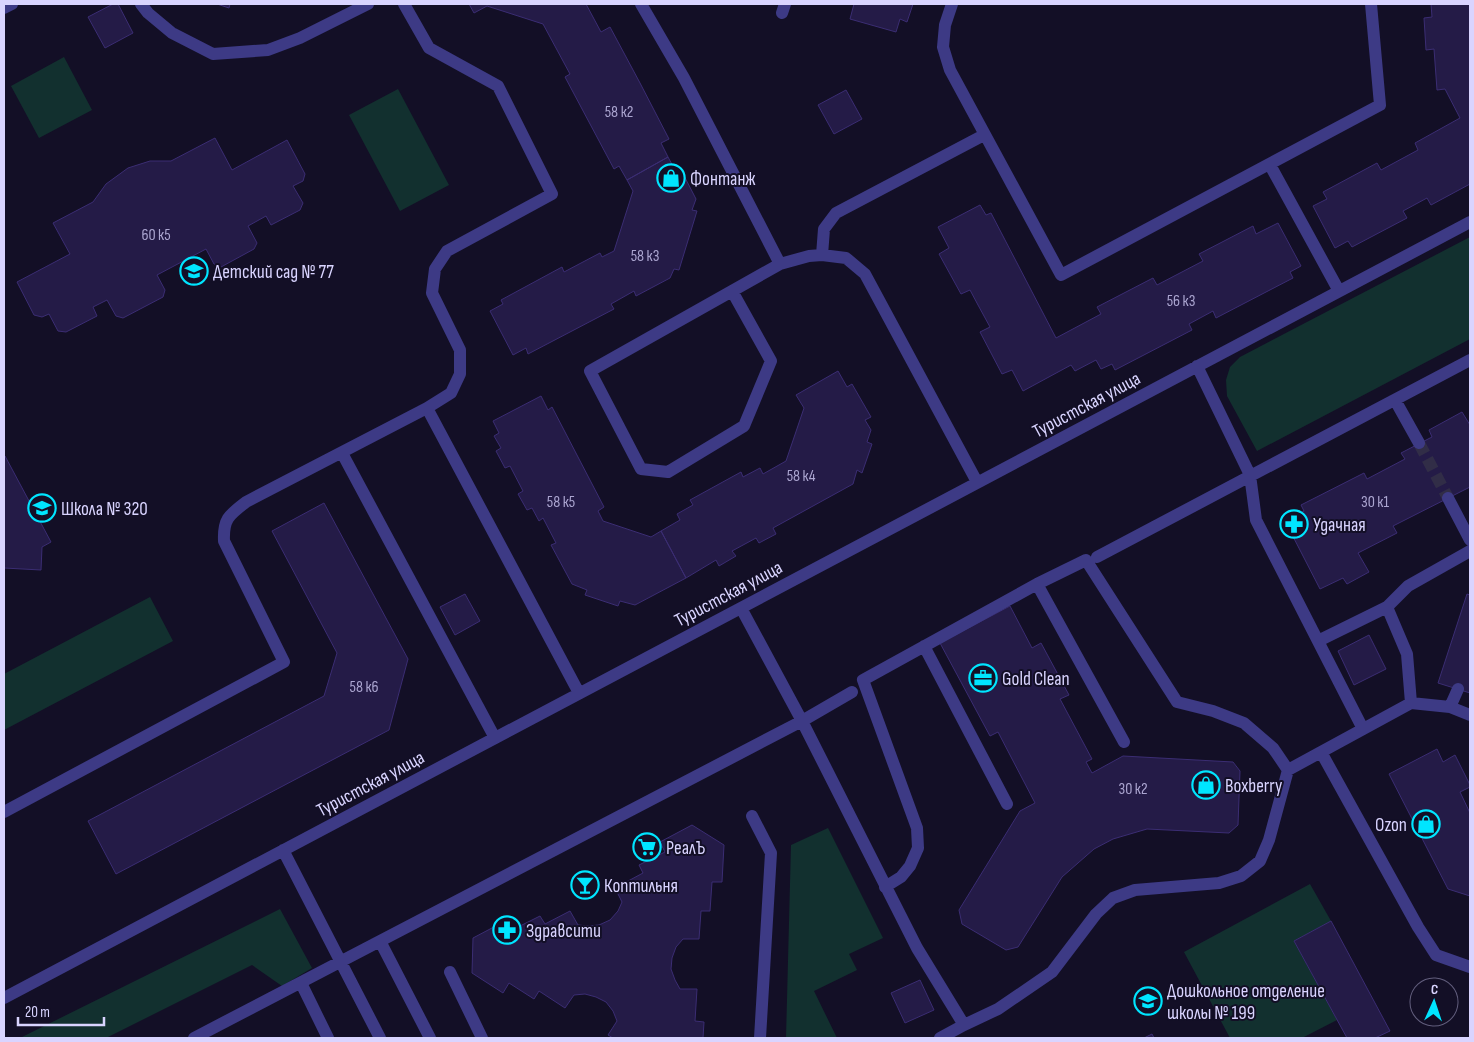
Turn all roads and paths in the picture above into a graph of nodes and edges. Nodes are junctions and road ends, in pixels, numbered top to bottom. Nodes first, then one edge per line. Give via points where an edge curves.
1 (12, 4) edge
2 (141, 4) edge
3 (368, 4) edge
4 (404, 4) edge
5 (641, 4) edge
6 (952, 4) edge
7 (1370, 4) edge
8 (4, 8) edge
9 (984, 136) junction
10 (1270, 165) junction
11 (1470, 222) edge
12 (822, 255) junction
13 (780, 264) junction
14 (732, 291) junction
15 (1339, 291) junction
16 (1470, 360) edge
17 (1197, 366) junction
18 (1395, 400) junction
19 (426, 408) junction
20 (1419, 443) tunnel mouth
21 (342, 452) junction
22 (1250, 475) junction
23 (977, 482) junction
24 (1448, 498) tunnel mouth
25 (1470, 540) edge
26 (1470, 551) edge
27 (1096, 557) dead end
28 (1037, 584) junction
29 (1387, 607) junction
30 (741, 608) junction
31 (1318, 641) junction
32 (924, 646) junction
33 (1458, 689) dead end
34 (852, 692) dead end
35 (579, 693) junction
36 (1411, 703) junction
37 (1450, 707) junction
38 (1470, 716) edge
39 (802, 721) junction
40 (1363, 729) junction
41 (495, 738) junction
42 (1124, 742) dead end
43 (1322, 752) junction
44 (1288, 770) junction
45 (1007, 804) dead end
46 (4, 812) edge
47 (752, 816) dead end
48 (283, 850) junction
49 (885, 887) junction
50 (380, 941) junction
51 (341, 962) junction
52 (1470, 967) edge
53 (450, 972) dead end
54 (300, 982) junction
55 (5, 994) edge
56 (964, 1026) junction
57 (194, 1038) edge
58 (328, 1038) edge
59 (380, 1038) edge
60 (430, 1038) edge
61 (482, 1038) edge
62 (760, 1038) edge
63 (940, 1038) edge

1 - 8 street
2 - 3 street via 172,33 213,54 268,50
4 - 19 street via 429,48 498,86 552,194 447,251 435,269 432,293 460,350 460,374 451,393
5 - 13 street via 684,78
6 - 9 street via 945,25 943,47 950,70
7 - 10 street via 1380,105
9 - 10 street via 1061,275
9 - 12 street via 836,213 824,229
10 - 15 street
11 - 15 street, Туристская улица
12 - 13 street
12 - 23 street via 846,258 865,274
13 - 14 street
14 - 14 street via 771,361 744,426 668,472 641,469 590,371
15 - 17 street, Туристская улица
16 - 18 street
17 - 22 street
17 - 23 street, Туристская улица
18 - 20 street
18 - 22 street
19 - 21 street
19 - 35 street
21 - 41 street
21 - 46 street via 246,502 231,513 224,528 224,541 284,662
22 - 27 street
22 - 31 street via 1256,520
23 - 30 street, Туристская улица
24 - 25 street
26 - 29 street via 1408,586
28 - 32 street
28 - 42 street
28 - 44 street via 1086,560 1177,702 1244,723 1273,748
29 - 31 street
29 - 36 street via 1407,654
30 - 35 street, Туристская улица
30 - 39 street
31 - 40 street
32 - 45 street
32 - 49 street via 863,680 918,828 918,848 910,866 901,877
33 - 37 street
34 - 39 street
35 - 41 street, Туристская улица
36 - 37 street
36 - 40 street
37 - 38 street
39 - 49 street
39 - 50 street
40 - 43 street
41 - 48 street, Туристская улица
43 - 44 street
43 - 52 street via 1436,955
44 - 56 street via 1270,840 1260,861 1241,876 1219,883 1135,890 1113,898 1096,914 1052,972 998,1009
47 - 62 street via 771,853
48 - 51 street
48 - 55 street, Туристская улица
49 - 56 street
50 - 51 street
50 - 60 street
51 - 54 street
51 - 59 street
53 - 61 street
54 - 57 street
54 - 58 street
56 - 63 street

